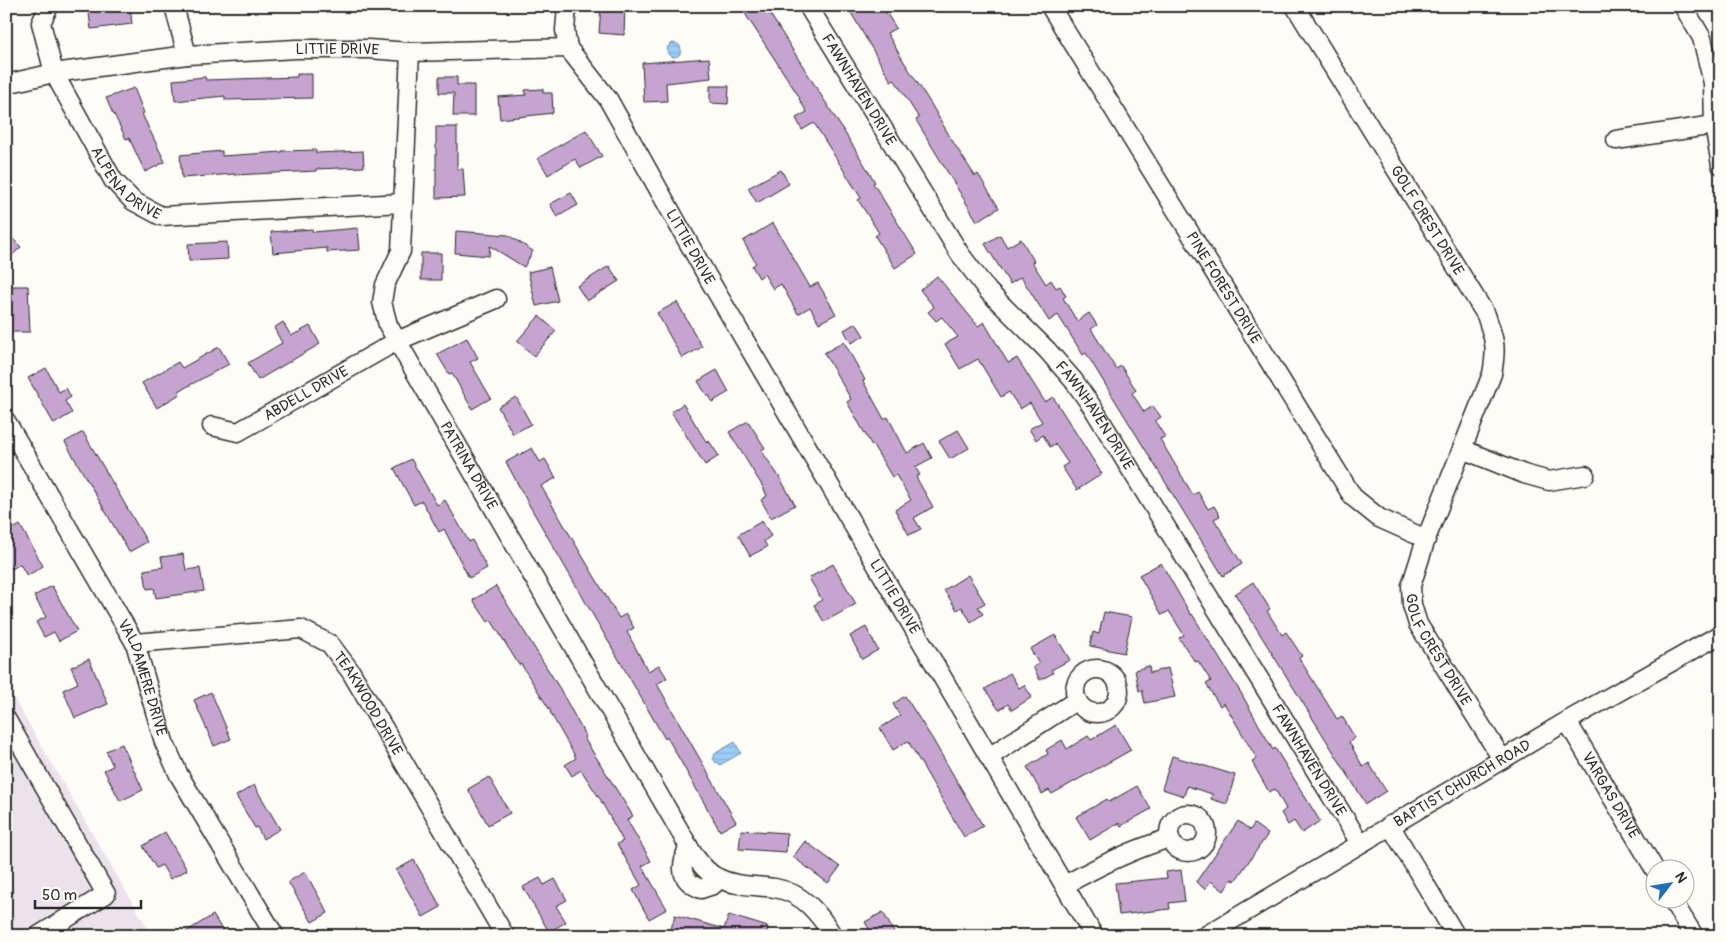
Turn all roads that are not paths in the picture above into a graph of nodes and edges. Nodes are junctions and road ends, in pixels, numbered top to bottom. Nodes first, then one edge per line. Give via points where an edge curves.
1 (49, 6) edge
2 (174, 6) edge
3 (567, 6) edge
4 (808, 6) edge
5 (1050, 6) edge
6 (1294, 6) edge
7 (1683, 6) edge
8 (568, 48) junction
9 (410, 52) junction
10 (186, 55) junction
11 (54, 72) junction
12 (6, 84) edge
13 (1714, 125) junction
14 (1616, 140) dead end
15 (1721, 165) edge
16 (403, 202) junction
17 (496, 299) dead end
18 (397, 341) junction
19 (6, 421) edge
20 (212, 426) dead end
21 (1462, 449) junction
22 (1585, 475) dead end
23 (1426, 538) junction
24 (1721, 634) edge
25 (135, 643) junction
26 (1077, 700) dead end
27 (6, 720) edge
28 (1567, 721) junction
29 (989, 757) junction
30 (1502, 760) junction
31 (1390, 825) junction
32 (1170, 838) dead end
33 (1360, 843) junction
34 (1649, 860) edge
35 (1065, 885) junction
36 (1678, 910) edge
37 (38, 936) edge
38 (275, 936) edge
39 (505, 936) edge
40 (833, 936) edge
41 (1094, 936) edge
42 (1205, 936) edge
43 (1456, 936) edge
44 (1694, 936) edge

1 - 11 street, ALPENA DRIVE via 41,23
2 - 10 street
3 - 8 street via 565,30
4 - 33 street, FAWNHAVEN DRIVE via 960,254 988,291 1074,381 1093,408
5 - 23 street, PINE FOREST DRIVE via 1354,497 1379,518
6 - 21 street, GOLF CREST DRIVE via 1486,315 1496,354 1492,374
7 - 13 street via 1702,38 1714,83
8 - 9 street, LITTIE DRIVE
8 - 29 street, LITTIE DRIVE via 608,99 707,276
9 - 10 street, LITTIE DRIVE via 305,49
9 - 16 street, PATRINA DRIVE
10 - 11 street, LITTIE DRIVE
11 - 12 street, LITTIE DRIVE
11 - 16 street, ALPENA DRIVE via 113,180 133,201 161,216
13 - 14 street
13 - 15 street
16 - 18 street, PATRINA DRIVE via 401,251 385,285 382,302 388,325
17 - 18 street, ABDELL DRIVE
18 - 20 street, ABDELL DRIVE via 238,432
18 - 40 street, PATRINA DRIVE via 688,847 708,872 720,879 753,887 776,888 799,896 822,918
19 - 25 street, VALDAMERE DRIVE
21 - 22 street via 1549,481
21 - 23 street, GOLF CREST DRIVE
23 - 30 street, GOLF CREST DRIVE via 1411,586 1418,624
24 - 28 street, BAPTIST CHURCH ROAD
25 - 38 street, VALDAMERE DRIVE via 164,742 179,775
25 - 39 street, TEAKWOOD DRIVE via 301,629 330,644 351,672
26 - 29 street
27 - 37 street via 106,894
28 - 30 street, BAPTIST CHURCH ROAD
28 - 34 street, VARGAS DRIVE
29 - 35 street, LITTIE DRIVE
30 - 31 street, BAPTIST CHURCH ROAD
31 - 33 street, BAPTIST CHURCH ROAD
31 - 43 street
32 - 35 street via 1139,847 1101,864
33 - 42 street, BAPTIST CHURCH ROAD
35 - 41 street, LITTIE DRIVE
36 - 44 street

